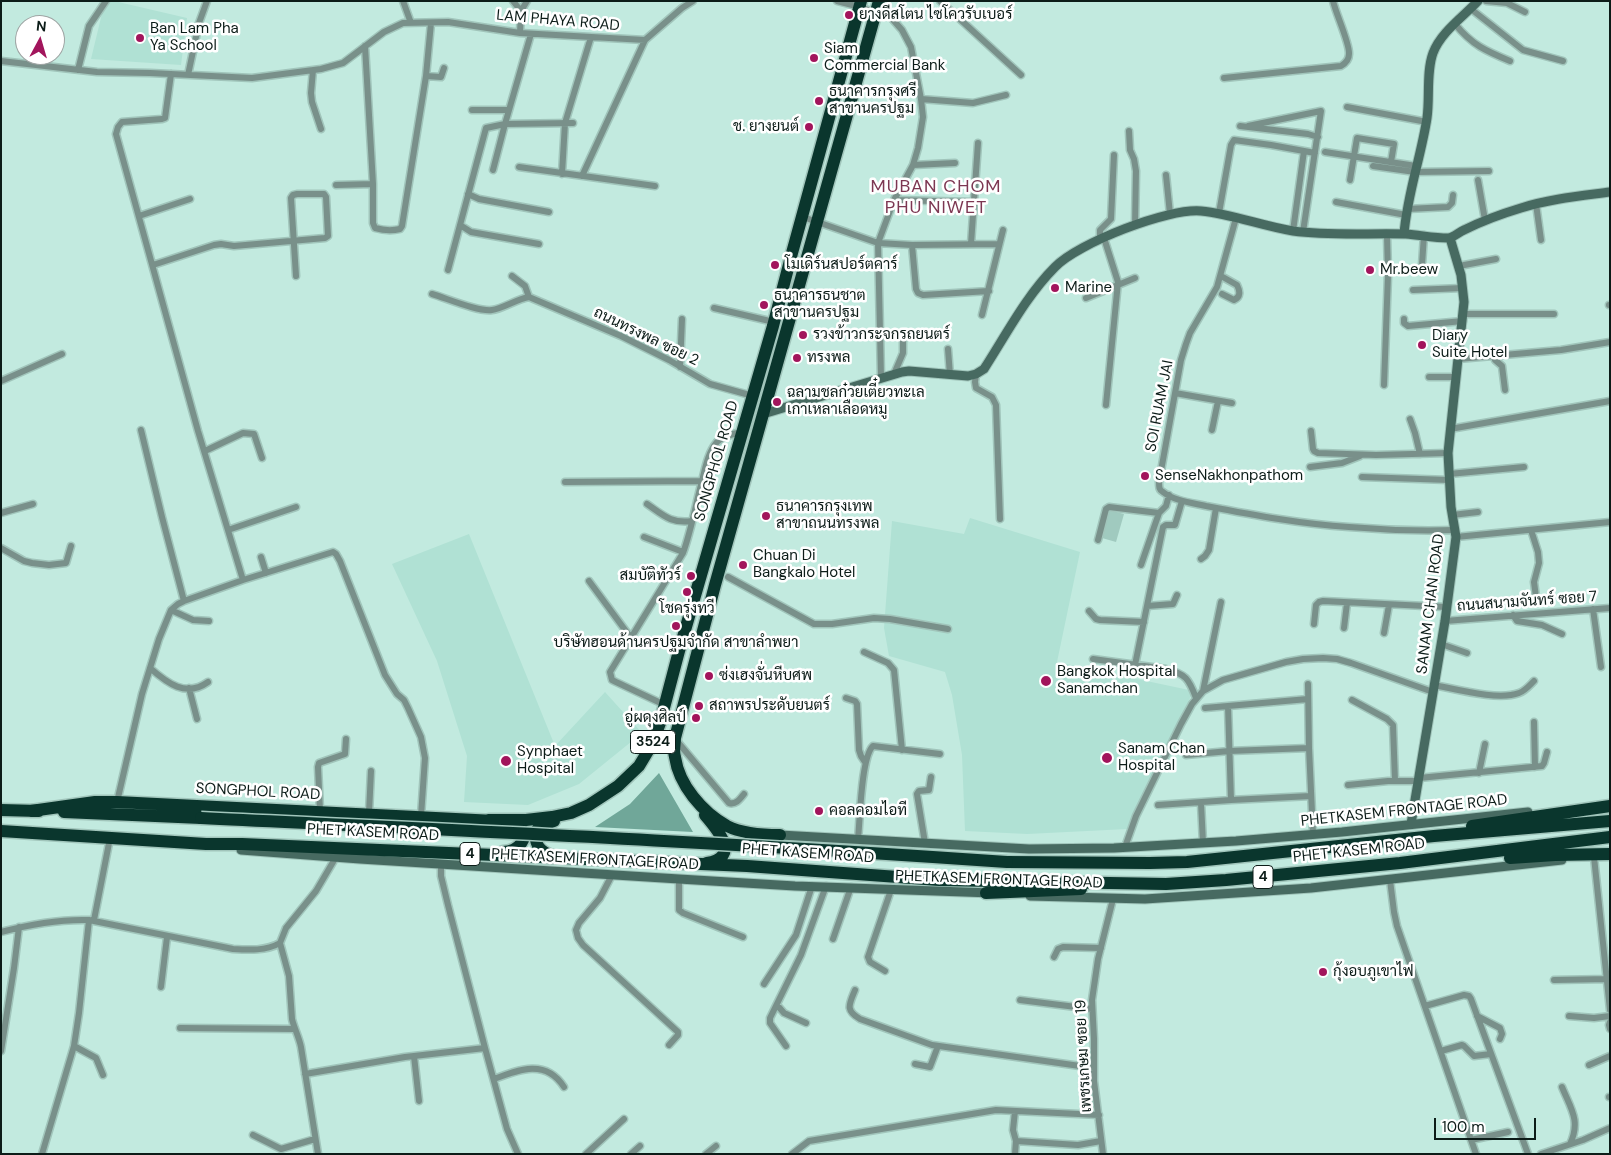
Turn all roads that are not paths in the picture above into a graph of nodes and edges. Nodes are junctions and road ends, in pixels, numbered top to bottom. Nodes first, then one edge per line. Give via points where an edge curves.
1 (106, 1) edge
2 (207, 1) edge
3 (404, 1) edge
4 (513, 1) edge
5 (527, 1) edge
6 (693, 1) edge
7 (837, 1) edge
8 (940, 1) edge
9 (1333, 1) edge
10 (1478, 1) edge
11 (1486, 1) edge
12 (861, 4) edge
13 (878, 6) edge
14 (1471, 9) junction
15 (521, 11) junction
16 (1525, 12) dead end
17 (411, 23) junction
18 (431, 23) junction
19 (1455, 24) junction
20 (520, 33) junction
21 (531, 34) junction
22 (591, 37) junction
23 (645, 40) junction
24 (366, 46) junction
25 (1, 61) edge
26 (1510, 61) dead end
27 (1563, 61) dead end
28 (444, 68) dead end
29 (78, 70) junction
30 (313, 70) junction
31 (171, 74) junction
32 (188, 75) junction
33 (1021, 75) dead end
34 (426, 76) junction
35 (1224, 78) dead end
36 (1006, 95) dead end
37 (922, 99) junction
38 (1347, 107) dead end
39 (472, 110) dead end
40 (510, 110) junction
41 (1427, 122) junction
42 (565, 123) junction
43 (573, 123) dead end
44 (505, 124) junction
45 (1240, 126) dead end
46 (1248, 126) junction
47 (322, 129) dead end
48 (1129, 131) dead end
49 (1318, 137) junction
50 (978, 143) dead end
51 (1304, 151) junction
52 (1325, 152) dead end
53 (1315, 153) junction
54 (1114, 155) dead end
55 (1354, 157) junction
56 (1391, 162) junction
57 (955, 163) dead end
58 (912, 165) junction
59 (1373, 166) dead end
60 (519, 167) dead end
61 (1415, 169) junction
62 (492, 170) dead end
63 (1489, 170) dead end
64 (562, 174) junction
65 (1166, 175) dead end
66 (582, 176) junction
67 (1350, 180) dead end
68 (1478, 180) dead end
69 (373, 184) junction
70 (336, 186) dead end
71 (655, 186) dead end
72 (1610, 192) edge
73 (468, 194) junction
74 (1453, 195) dead end
75 (190, 199) dead end
76 (894, 200) junction
77 (974, 202) junction
78 (1336, 202) dead end
79 (1536, 204) junction
80 (548, 212) dead end
81 (1407, 212) junction
82 (1219, 213) junction
83 (1170, 214) junction
84 (139, 216) junction
85 (802, 217) junction
86 (1236, 218) junction
87 (1485, 220) junction
88 (817, 222) junction
89 (460, 225) junction
90 (1135, 226) junction
91 (1003, 230) dead end
92 (1293, 231) junction
93 (1303, 232) junction
94 (1404, 234) junction
95 (1387, 235) junction
96 (1424, 235) junction
97 (1102, 238) junction
98 (1450, 238) junction
99 (1541, 240) dead end
100 (294, 241) junction
101 (539, 244) dead end
102 (878, 244) junction
103 (971, 244) junction
104 (1000, 244) junction
105 (912, 245) junction
106 (1496, 258) dead end
107 (1422, 264) dead end
108 (153, 265) junction
109 (1459, 266) junction
110 (448, 270) dead end
111 (296, 276) dead end
112 (512, 276) dead end
113 (1221, 276) junction
114 (1135, 278) dead end
115 (1118, 285) junction
116 (1463, 288) junction
117 (1413, 290) dead end
118 (989, 291) junction
119 (432, 294) dead end
120 (1222, 294) dead end
121 (529, 297) junction
122 (1086, 298) dead end
123 (714, 308) dead end
124 (1554, 314) dead end
125 (982, 315) dead end
126 (1463, 318) junction
127 (682, 319) dead end
128 (1404, 319) dead end
129 (774, 322) junction
130 (904, 340) dead end
131 (1610, 342) edge
132 (948, 349) dead end
133 (62, 354) dead end
134 (1494, 356) junction
135 (1458, 359) junction
136 (680, 367) junction
137 (894, 374) junction
138 (950, 374) junction
139 (976, 374) junction
140 (881, 377) junction
141 (1429, 377) dead end
142 (1456, 377) junction
143 (1, 381) edge
144 (1384, 385) dead end
145 (1505, 390) dead end
146 (1175, 393) junction
147 (753, 396) junction
148 (1218, 401) junction
149 (1610, 401) edge
150 (1232, 403) dead end
151 (1106, 405) dead end
152 (763, 414) junction
153 (1410, 420) dead end
154 (1450, 429) junction
155 (142, 430) dead end
156 (1212, 430) dead end
157 (1311, 431) dead end
158 (742, 432) junction
159 (205, 450) junction
160 (1448, 453) junction
161 (1420, 454) junction
162 (1363, 455) junction
163 (262, 458) dead end
164 (1310, 467) dead end
165 (1524, 467) dead end
166 (1362, 476) dead end
167 (1449, 477) junction
168 (702, 481) junction
169 (565, 482) dead end
170 (1168, 495) junction
171 (1182, 501) junction
172 (33, 504) dead end
173 (647, 504) dead end
174 (296, 507) dead end
175 (1216, 508) junction
176 (1478, 512) dead end
177 (1, 513) edge
178 (1159, 513) junction
179 (1452, 515) junction
180 (1000, 519) dead end
181 (692, 521) junction
182 (1610, 522) edge
183 (228, 530) junction
184 (1531, 530) junction
185 (1456, 534) junction
186 (644, 537) dead end
187 (1098, 540) dead end
188 (71, 546) dead end
189 (1, 548) edge
190 (683, 552) junction
191 (707, 555) junction
192 (261, 557) dead end
193 (723, 558) junction
194 (1201, 559) dead end
195 (1142, 565) dead end
196 (266, 573) junction
197 (728, 577) dead end
198 (244, 580) junction
199 (588, 581) dead end
200 (1177, 595) dead end
201 (1536, 597) dead end
202 (184, 601) junction
203 (1222, 602) dead end
204 (1347, 603) junction
205 (1389, 605) junction
206 (1147, 606) junction
207 (1446, 608) junction
208 (1610, 608) edge
209 (1593, 609) junction
210 (171, 610) junction
211 (1089, 611) dead end
212 (1513, 615) junction
213 (209, 620) dead end
214 (1445, 621) junction
215 (1144, 622) junction
216 (1314, 624) dead end
217 (1344, 628) dead end
218 (948, 629) dead end
219 (1384, 633) dead end
220 (1562, 634) dead end
221 (631, 638) junction
222 (1441, 644) junction
223 (864, 652) dead end
224 (1467, 653) dead end
225 (1093, 659) dead end
226 (1135, 664) junction
227 (1601, 666) dead end
228 (150, 668) junction
229 (1534, 681) dead end
230 (208, 682) dead end
231 (1308, 684) dead end
232 (189, 688) junction
233 (1433, 688) junction
234 (1203, 691) junction
235 (846, 698) dead end
236 (1196, 698) junction
237 (1308, 699) junction
238 (1352, 700) dead end
239 (665, 705) junction
240 (1228, 706) junction
241 (1204, 708) dead end
242 (197, 718) dead end
243 (1534, 722) dead end
244 (346, 739) dead end
245 (675, 740) junction
246 (1485, 744) dead end
247 (1309, 748) junction
248 (902, 750) junction
249 (1229, 751) junction
250 (1547, 752) dead end
251 (940, 754) dead end
252 (1186, 755) dead end
253 (865, 762) junction
254 (1536, 767) junction
255 (372, 771) dead end
256 (1480, 773) junction
257 (931, 776) dead end
258 (1419, 779) junction
259 (1395, 781) junction
260 (1348, 785) dead end
261 (688, 791) junction
262 (744, 794) dead end
263 (1311, 796) junction
264 (1231, 800) junction
265 (117, 802) junction
266 (1201, 803) junction
267 (1158, 805) dead end
268 (1610, 805) edge
269 (1, 810) edge
270 (31, 811) junction
271 (320, 811) junction
272 (571, 812) junction
273 (369, 813) junction
274 (421, 816) junction
275 (487, 820) junction
276 (1610, 821) edge
277 (1411, 824) junction
278 (1, 831) edge
279 (1313, 834) junction
280 (780, 835) junction
281 (1610, 837) edge
282 (110, 838) junction
283 (858, 839) junction
284 (1396, 839) junction
285 (924, 843) junction
286 (1203, 843) junction
287 (206, 844) junction
288 (1125, 847) junction
289 (481, 854) junction
290 (1610, 854) edge
291 (336, 857) junction
292 (564, 857) junction
293 (1594, 857) junction
294 (1420, 861) junction
295 (441, 864) junction
296 (682, 864) junction
297 (776, 869) junction
298 (612, 875) junction
299 (679, 879) junction
300 (1390, 880) junction
301 (1166, 884) junction
302 (812, 886) junction
303 (826, 886) junction
304 (852, 888) junction
305 (891, 890) junction
306 (986, 893) junction
307 (1113, 899) junction
308 (92, 920) junction
309 (19, 927) junction
310 (1, 932) edge
311 (167, 937) junction
312 (743, 937) dead end
313 (833, 939) dead end
314 (280, 943) junction
315 (1101, 948) junction
316 (1054, 957) dead end
317 (885, 971) dead end
318 (1608, 979) edge
319 (1554, 980) dead end
320 (764, 984) dead end
321 (161, 987) dead end
322 (855, 990) dead end
323 (1020, 1000) dead end
324 (777, 1004) junction
325 (1425, 1006) junction
326 (1092, 1009) junction
327 (1610, 1010) edge
328 (1477, 1016) junction
329 (1569, 1016) dead end
330 (1610, 1016) edge
331 (1610, 1022) edge
332 (806, 1023) dead end
333 (180, 1028) dead end
334 (295, 1029) junction
335 (1610, 1029) edge
336 (1500, 1039) dead end
337 (669, 1045) dead end
338 (74, 1046) junction
339 (786, 1046) dead end
340 (938, 1046) junction
341 (485, 1048) junction
342 (1, 1051) edge
343 (1441, 1051) junction
344 (1491, 1054) junction
345 (414, 1056) junction
346 (1610, 1056) edge
347 (915, 1064) dead end
348 (1590, 1065) dead end
349 (1094, 1068) junction
350 (305, 1074) junction
351 (103, 1075) dead end
352 (494, 1079) junction
353 (564, 1087) dead end
354 (1562, 1087) dead end
355 (419, 1100) dead end
356 (1014, 1111) junction
357 (1099, 1115) junction
358 (624, 1119) dead end
359 (1610, 1128) edge
360 (1508, 1132) dead end
361 (253, 1135) dead end
362 (316, 1139) junction
363 (1471, 1140) junction
364 (1016, 1141) junction
365 (1101, 1141) junction
366 (1570, 1144) junction
367 (640, 1146) dead end
368 (716, 1146) dead end
369 (42, 1154) edge
370 (318, 1154) edge
371 (518, 1154) edge
372 (586, 1154) edge
373 (631, 1154) edge
374 (706, 1154) edge
375 (792, 1154) edge
376 (1015, 1154) edge
377 (1103, 1154) edge
378 (1476, 1154) edge
379 (1528, 1154) edge
380 (1541, 1154) edge

1 - 29 street via 90,26
2 - 32 street
3 - 17 street
4 - 15 street
5 - 15 street
6 - 23 street
7 - 12 street
8 - 33 street
9 - 35 street via 1349,50 1345,64
10 - 14 main road
11 - 16 street via 1507,3
12 - 13 street
12 - 85 highway, SONGPHOL ROAD / 3524
13 - 37 street via 902,30 910,47
13 - 88 highway, SONGPHOL ROAD / 3524
14 - 19 main road
14 - 27 street via 1523,50
15 - 20 street
17 - 18 street, LAM PHAYA ROAD
17 - 24 street, LAM PHAYA ROAD via 393,27
18 - 20 street, LAM PHAYA ROAD via 448,22
18 - 34 street
19 - 26 street via 1480,48
19 - 41 main road via 1433,53
20 - 21 street, LAM PHAYA ROAD
21 - 22 street, LAM PHAYA ROAD
21 - 40 street
22 - 23 street, LAM PHAYA ROAD
22 - 42 street
23 - 66 street
24 - 30 street, LAM PHAYA ROAD via 343,63
24 - 69 street
25 - 29 street, LAM PHAYA ROAD
28 - 34 street via 442,76
29 - 31 street, LAM PHAYA ROAD
30 - 32 street, LAM PHAYA ROAD via 252,78
30 - 47 street via 312,102
31 - 32 street, LAM PHAYA ROAD
31 - 84 street via 165,118 122,122 117,130
34 - 69 street via 400,229 375,228
36 - 37 street via 972,104
37 - 58 street via 923,117
38 - 41 street
39 - 40 street
40 - 44 street
41 - 61 main road
42 - 43 street
42 - 44 street
42 - 64 street
44 - 62 street
44 - 73 street via 486,128
45 - 46 street
46 - 49 street
46 - 49 street via 1321,111
48 - 90 street via 1136,171
49 - 53 street
50 - 77 street
51 - 53 street
51 - 82 street via 1234,140
51 - 92 street
52 - 55 street
53 - 93 street
54 - 97 street via 1111,219 1100,230
55 - 56 street
55 - 56 street via 1356,138 1394,144
55 - 67 street
56 - 61 street
57 - 58 street
58 - 76 street
59 - 61 street
60 - 64 street
61 - 63 street
61 - 81 main road
64 - 66 street
65 - 83 street
66 - 71 street
68 - 87 street
69 - 70 street
72 - 79 main road
73 - 80 street
73 - 89 street
74 - 81 street via 1451,205
75 - 84 street
76 - 77 street
76 - 102 street
77 - 103 street
78 - 81 street
79 - 87 main road
79 - 99 street
81 - 94 main road
82 - 83 main road via 1198,210
82 - 86 main road
83 - 90 main road
84 - 108 street
85 - 88 street
85 - 129 highway, SONGPHOL ROAD / 3524
86 - 92 main road
86 - 113 street, SOI RUAM JAI
87 - 98 main road
88 - 102 street
88 - 152 highway, SONGPHOL ROAD / 3524
89 - 101 street via 471,232
89 - 110 street
90 - 97 main road
91 - 104 street
92 - 93 main road
93 - 95 main road
94 - 95 main road
94 - 96 main road
95 - 144 street
96 - 98 main road
96 - 107 street
97 - 115 street
97 - 139 main road via 1064,259 1039,284 984,369
98 - 109 main road, SANAM CHAN ROAD
100 - 100 street via 328,236 324,194 293,195 291,198
100 - 108 street via 214,245
100 - 111 street
102 - 105 street
102 - 140 street
103 - 104 street
103 - 105 street
104 - 118 street
105 - 118 street via 918,293
106 - 109 street
108 - 159 street
109 - 116 main road, SANAM CHAN ROAD
112 - 121 street via 525,286
113 - 120 street via 1238,284 1239,289 1234,300
113 - 146 street, SOI RUAM JAI via 1190,333
114 - 115 street
115 - 122 street
115 - 151 street
116 - 117 street
116 - 126 main road, SANAM CHAN ROAD
118 - 125 street
119 - 121 street via 492,310
121 - 136 street, ถนนทรงพล ซอย 2 via 621,336
123 - 129 street
124 - 126 street
126 - 128 street via 1408,326
126 - 135 main road, SANAM CHAN ROAD
127 - 136 street
129 - 147 highway, SONGPHOL ROAD / 3524
130 - 137 street
131 - 134 street
132 - 138 street
133 - 143 street
134 - 135 street
134 - 145 street via 1502,366
135 - 142 main road, SANAM CHAN ROAD
136 - 147 street, ถนนทรงพล ซอย 2 via 710,384
137 - 138 main road via 909,371
137 - 140 main road
138 - 139 main road
139 - 180 street via 976,388 992,397 996,405
140 - 152 main road
141 - 142 street
142 - 154 main road, SANAM CHAN ROAD
146 - 148 street
146 - 170 street, SOI RUAM JAI via 1159,482 1162,492
147 - 158 highway, SONGPHOL ROAD / 3524
148 - 150 street
148 - 156 street
149 - 154 street
152 - 193 highway, SONGPHOL ROAD / 3524
153 - 161 street
154 - 160 main road, SANAM CHAN ROAD
155 - 202 street
157 - 162 street via 1314,452
158 - 168 street via 718,441 705,465
158 - 191 highway, SONGPHOL ROAD / 3524
159 - 163 street via 250,433 256,437
159 - 183 street
160 - 161 street
160 - 167 main road, SANAM CHAN ROAD
161 - 162 street
162 - 164 street via 1342,463
165 - 167 street
166 - 167 street
167 - 179 main road, SANAM CHAN ROAD
168 - 169 street
168 - 181 street
170 - 171 street
170 - 178 street via 1166,506
171 - 175 street
171 - 206 street via 1175,525 1166,524 1163,528
172 - 177 street
173 - 181 street via 674,521
174 - 183 street
175 - 185 street via 1346,527
175 - 194 street via 1209,550
176 - 179 street
178 - 187 street via 1108,507
178 - 195 street
179 - 185 main road, SANAM CHAN ROAD
181 - 190 street
182 - 184 street
183 - 198 street
184 - 185 street
184 - 201 street via 1539,563 1534,582
185 - 207 main road, SANAM CHAN ROAD
186 - 190 street
188 - 189 street via 66,564 50,565 24,561
190 - 221 street
191 - 193 highway
191 - 239 highway, SONGPHOL ROAD / 3524
192 - 196 street
193 - 245 highway, SONGPHOL ROAD / 3524
196 - 198 street
196 - 274 street via 329,553 336,554 385,675 404,700 421,737 425,758
197 - 218 street via 814,624 874,618
198 - 202 street
199 - 221 street
200 - 206 street via 1173,604
202 - 210 street
203 - 234 street
204 - 205 street
204 - 216 street via 1319,602
204 - 217 street
205 - 207 street
205 - 219 street
206 - 215 street
207 - 214 main road, SANAM CHAN ROAD
208 - 209 street, ถนนสนามจันทร์ ซอย 7
209 - 212 street, ถนนสนามจันทร์ ซอย 7
209 - 227 street
210 - 213 street via 193,620
210 - 228 street
211 - 215 street via 1100,620
212 - 214 street, ถนนสนามจันทร์ ซอย 7
212 - 220 street via 1517,621
214 - 222 main road, SANAM CHAN ROAD
215 - 226 street
221 - 239 street via 610,672 612,680
222 - 224 street
222 - 233 main road, SANAM CHAN ROAD
223 - 248 street via 888,663 894,670
225 - 226 street
226 - 236 street via 1184,675
228 - 232 street via 168,684
228 - 265 street
229 - 233 street via 1518,694 1503,696
230 - 232 street
231 - 237 street
232 - 242 street
233 - 234 street via 1337,659 1303,658 1223,680
233 - 258 main road, SANAM CHAN ROAD
234 - 236 street
235 - 253 street via 857,704 858,750
236 - 288 street via 1136,816
237 - 240 street
237 - 247 street
238 - 259 street via 1393,725
239 - 272 highway, SONGPHOL ROAD / 3524 via 652,746 639,766 598,801
240 - 241 street
240 - 249 street
243 - 254 street
244 - 271 street via 345,754 319,763
245 - 261 highway, SONGPHOL ROAD / 3524 via 674,755
245 - 262 street via 729,803 733,804
246 - 256 street
247 - 249 street
247 - 263 street
248 - 251 street
248 - 253 street via 873,746
249 - 252 street
249 - 264 street
250 - 254 street via 1542,766
253 - 283 street
254 - 256 street
255 - 273 street
256 - 258 street
257 - 285 street via 929,790 917,794
258 - 259 street
258 - 277 main road, SANAM CHAN ROAD
259 - 260 street
261 - 280 highway, SONGPHOL ROAD / 3524 via 728,826
261 - 296 highway via 721,835 725,846 724,854 716,861
263 - 264 street
263 - 279 street
264 - 266 street
265 - 270 highway, SONGPHOL ROAD
265 - 271 highway, SONGPHOL ROAD
266 - 267 street
266 - 286 street
268 - 277 main road, PHETKASEM FRONTAGE ROAD
268 - 284 highway
269 - 270 highway, PHET KASEM ROAD / 4
270 - 284 highway, PHET KASEM ROAD / 4, bridge via 576,836 1008,862 1187,862
271 - 273 highway, SONGPHOL ROAD
272 - 275 highway, SONGPHOL ROAD / 3524 via 526,820
272 - 292 highway via 536,831 536,842 542,851
273 - 274 highway, SONGPHOL ROAD
274 - 275 highway, SONGPHOL ROAD
275 - 289 highway via 518,825 524,836 520,846 514,850
276 - 284 highway, PHET KASEM ROAD / 4
277 - 279 main road, PHETKASEM FRONTAGE ROAD
278 - 282 highway, PHET KASEM ROAD / 4
279 - 286 main road, PHETKASEM FRONTAGE ROAD
280 - 283 main road, PHETKASEM FRONTAGE ROAD
280 - 297 highway via 766,838 759,843 757,851 757,858 762,863
281 - 294 highway, PHET KASEM ROAD / 4
282 - 287 highway, PHET KASEM ROAD / 4
282 - 308 street
283 - 285 main road, PHETKASEM FRONTAGE ROAD
285 - 288 main road, PHETKASEM FRONTAGE ROAD via 1029,848
286 - 288 main road, PHETKASEM FRONTAGE ROAD
287 - 289 highway, PHET KASEM ROAD / 4
287 - 291 main road, PHETKASEM FRONTAGE ROAD / 4
289 - 292 highway, PHET KASEM ROAD / 4
290 - 293 main road, PHETKASEM FRONTAGE ROAD / 4
290 - 294 highway
291 - 295 main road, PHETKASEM FRONTAGE ROAD / 4
291 - 314 street via 316,891 286,928
292 - 296 highway, PHET KASEM ROAD / 4
293 - 300 main road, PHETKASEM FRONTAGE ROAD / 4
293 - 318 street
294 - 301 highway, PHET KASEM ROAD / 4
295 - 298 main road, PHETKASEM FRONTAGE ROAD / 4
295 - 341 street via 441,876
296 - 297 highway, PHET KASEM ROAD / 4
297 - 301 highway, PHET KASEM ROAD / 4 via 939,880
298 - 299 main road, PHETKASEM FRONTAGE ROAD / 4
298 - 337 street via 600,898 579,923 576,930 578,938 678,1032
299 - 302 main road, PHETKASEM FRONTAGE ROAD / 4
299 - 312 street via 679,910
300 - 307 main road, PHETKASEM FRONTAGE ROAD / 4 via 1311,888
300 - 325 street via 1397,926
301 - 306 highway
302 - 303 main road, PHETKASEM FRONTAGE ROAD / 4
302 - 320 street via 796,935
303 - 304 main road, PHETKASEM FRONTAGE ROAD / 4
303 - 324 street via 801,955
304 - 305 main road, PHETKASEM FRONTAGE ROAD / 4
304 - 313 street
305 - 306 main road, PHETKASEM FRONTAGE ROAD / 4
305 - 317 street via 868,957 870,962
306 - 307 main road, PHETKASEM FRONTAGE ROAD / 4
307 - 315 street, เพชรเกษม ซอย 19
308 - 309 street via 55,920
308 - 311 street
308 - 338 street
309 - 310 street
309 - 342 street
311 - 314 street via 232,950 272,948
311 - 321 street
314 - 334 street via 289,976
315 - 316 street via 1063,946
315 - 326 street, เพชรเกษม ซอย 19
318 - 319 street
318 - 327 street
322 - 340 street via 850,1001 851,1014
323 - 326 street
324 - 332 street via 784,1013
324 - 339 street via 770,1024
325 - 328 street via 1467,995
325 - 343 street
326 - 349 street, เพชรเกษม ซอย 19
328 - 336 street via 1500,1028
328 - 344 street
329 - 330 street
331 - 335 street
333 - 334 street
334 - 350 street
338 - 351 street via 96,1058
338 - 369 street
340 - 347 street via 930,1067
340 - 349 street
341 - 345 street
341 - 352 street
343 - 344 street via 1462,1045 1474,1056
343 - 363 street
344 - 379 street
345 - 350 street
345 - 355 street
346 - 348 street
349 - 357 street, เพชรเกษม ซอย 19
350 - 362 street
352 - 353 street via 527,1068 550,1073
352 - 371 street via 507,1129
354 - 366 street via 1576,1124
356 - 357 street
356 - 364 street
356 - 375 street via 996,1110 809,1141
357 - 365 street, เพชรเกษม ซอย 19
358 - 372 street
359 - 366 street
360 - 363 street
361 - 362 street via 281,1149
362 - 370 street
363 - 378 street
364 - 365 street via 1078,1145
364 - 376 street
365 - 377 street, เพชรเกษม ซอย 19
366 - 380 street
367 - 373 street
368 - 374 street

